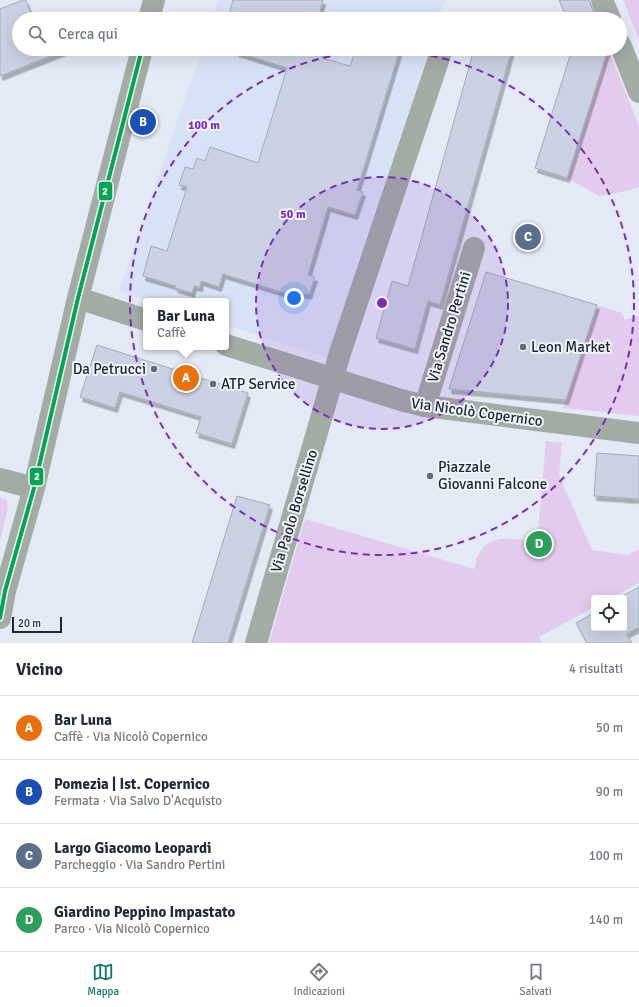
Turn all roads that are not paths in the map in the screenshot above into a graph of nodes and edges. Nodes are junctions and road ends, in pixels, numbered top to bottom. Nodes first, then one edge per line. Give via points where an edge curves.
1 (154, 0) edge
2 (602, 0) edge
3 (151, 12) edge
4 (607, 12) edge
5 (140, 56) edge
6 (440, 56) edge
7 (625, 56) edge
8 (639, 92) edge
9 (474, 248) dead end
10 (78, 298) junction
11 (143, 319) edge
12 (229, 346) edge
13 (334, 379) junction
14 (425, 406) junction
15 (639, 433) edge
16 (0, 479) edge
17 (34, 488) junction
18 (0, 618) edge
19 (256, 643) edge

1 - 3 street
2 - 4 street
5 - 10 street
6 - 13 street, Via Paolo Borsellino
7 - 8 street
9 - 14 street, Via Sandro Pertini
10 - 11 street
10 - 17 street
12 - 13 street, Via Nicolò Copernico
13 - 14 street, Via Nicolò Copernico
13 - 19 street, Via Paolo Borsellino
14 - 15 street, Via Nicolò Copernico
16 - 17 street
17 - 18 street

